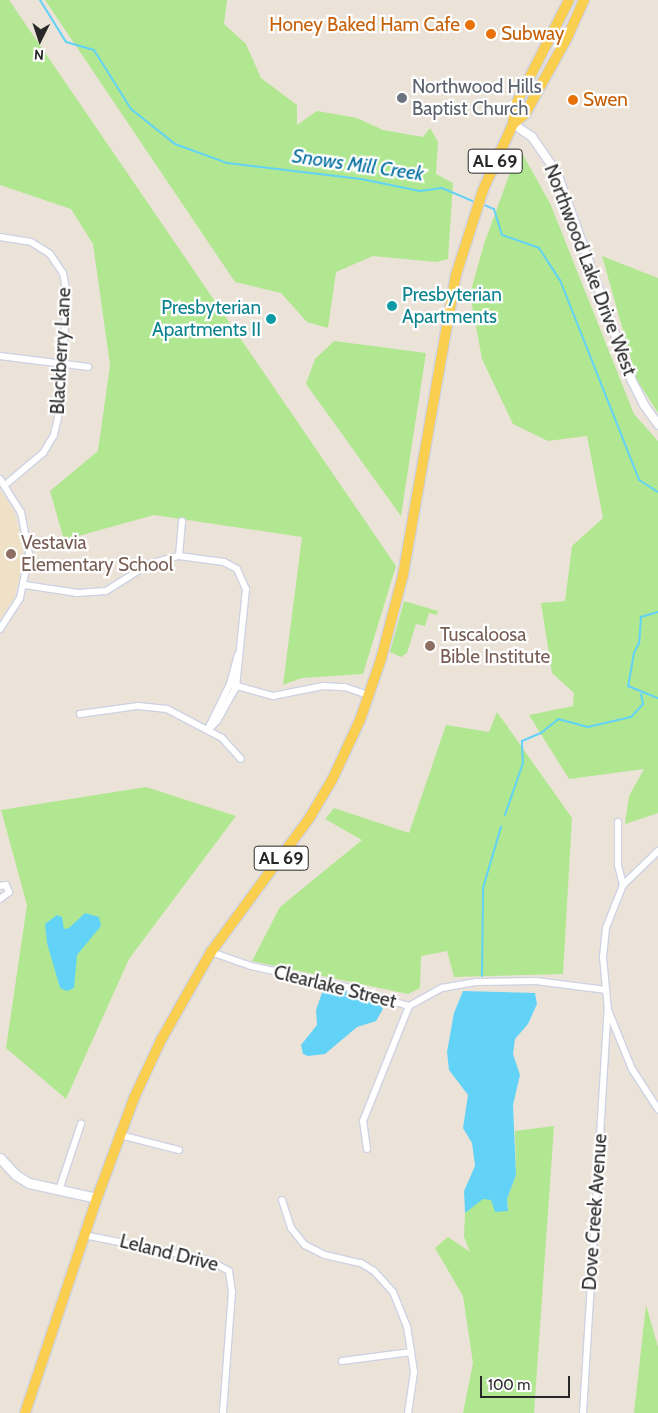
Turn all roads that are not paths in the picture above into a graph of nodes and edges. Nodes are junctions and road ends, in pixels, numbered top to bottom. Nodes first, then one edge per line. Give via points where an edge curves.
1 (569, 0) edge
2 (584, 0) edge
3 (513, 124) junction
4 (0, 237) edge
5 (0, 356) edge
6 (62, 365) junction
7 (88, 367) dead end
8 (658, 424) edge
9 (2, 482) edge
10 (182, 521) dead end
11 (179, 556) junction
12 (25, 586) junction
13 (0, 629) edge
14 (233, 685) junction
15 (368, 695) junction
16 (80, 714) dead end
17 (208, 730) junction
18 (240, 759) dead end
19 (618, 822) dead end
20 (658, 851) edge
21 (623, 885) junction
22 (0, 886) edge
23 (0, 899) edge
24 (211, 952) junction
25 (606, 990) junction
26 (409, 1006) junction
27 (608, 1010) junction
28 (658, 1109) edge
29 (81, 1124) dead end
30 (120, 1135) junction
31 (367, 1149) dead end
32 (179, 1150) dead end
33 (0, 1158) edge
34 (60, 1190) junction
35 (97, 1198) junction
36 (282, 1200) dead end
37 (84, 1235) junction
38 (411, 1352) junction
39 (342, 1361) dead end
40 (25, 1413) edge
41 (223, 1413) edge
42 (408, 1413) edge
43 (583, 1413) edge

1 - 3 main road, AL 69 via 514,108
2 - 3 main road, AL 69 via 525,114
3 - 8 street, Northwood Lake Drive West via 532,137 557,173 631,379
3 - 15 main road, AL 69 via 480,199 451,296 403,575 382,659
4 - 6 street, Blackberry Lane via 38,246 50,254 63,273 68,294
5 - 6 street
6 - 7 street
6 - 9 street, Blackberry Lane via 59,413 51,442 43,453
9 - 12 street via 16,502 27,533 29,554
10 - 11 street
11 - 12 street via 149,564 106,591 77,593
11 - 14 street via 224,562 242,574 246,596
12 - 13 street via 14,611
14 - 15 street via 273,696 323,686
14 - 17 street
15 - 24 main road, AL 69 via 360,720 322,799
16 - 17 street via 152,706 187,717
17 - 18 street via 228,743
19 - 21 street via 618,865
20 - 21 street
21 - 25 street via 604,942
22 - 23 street via 6,885 9,892
24 - 26 street, Clearlake Street via 251,966 343,986
24 - 30 main road, AL 69 via 161,1040
25 - 26 street, Clearlake Street via 536,981 477,982 442,988
25 - 27 street
26 - 31 street via 363,1121
27 - 28 street via 632,1069
27 - 43 street, Dove Creek Avenue
29 - 34 street
30 - 32 street
30 - 35 main road, AL 69
33 - 34 main road via 22,1179
34 - 35 main road
35 - 37 main road, AL 69
36 - 38 street via 291,1228 305,1246 325,1255 361,1263 384,1280 403,1312
37 - 40 main road, AL 69
37 - 41 street, Leland Drive via 209,1260 229,1271 232,1292
38 - 39 street
38 - 42 street via 414,1379

